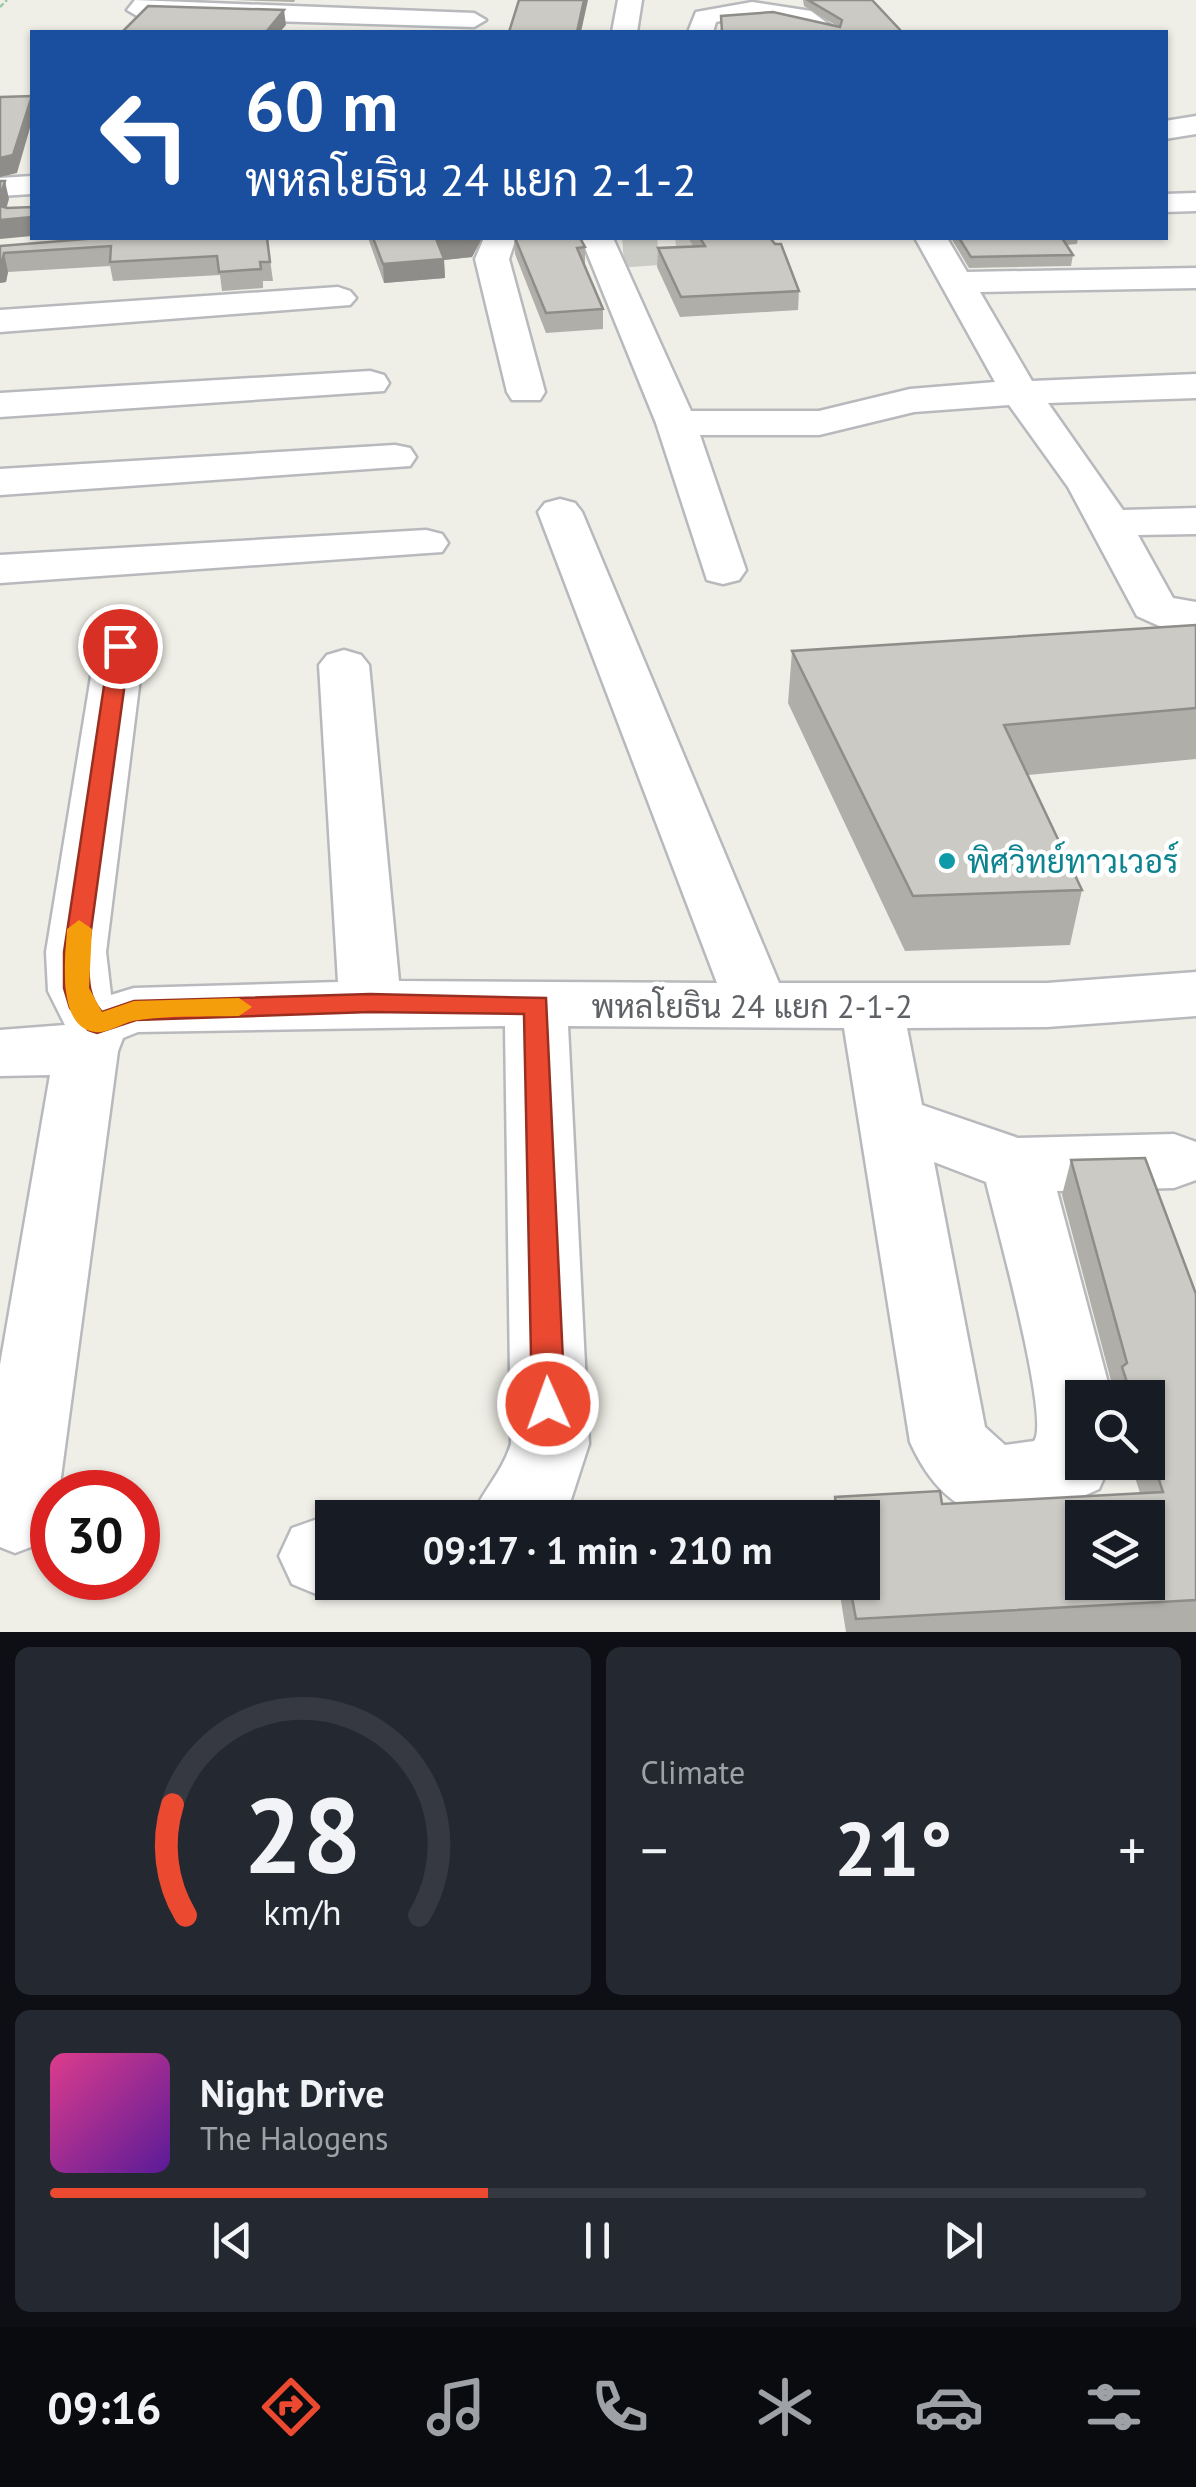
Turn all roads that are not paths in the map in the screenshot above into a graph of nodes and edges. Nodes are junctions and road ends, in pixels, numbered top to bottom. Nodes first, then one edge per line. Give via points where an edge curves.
1 (345, 0) edge
2 (630, 0) edge
3 (144, 5) edge
4 (477, 16) edge
5 (121, 30) edge
6 (625, 30) edge
7 (702, 30) edge
8 (823, 30) edge
9 (1196, 125) edge
10 (1168, 130) edge
11 (30, 185) edge
12 (0, 187) edge
13 (1196, 202) edge
14 (1168, 203) edge
15 (499, 240) edge
16 (933, 240) edge
17 (607, 246) edge
18 (1196, 278) edge
19 (960, 282) junction
20 (338, 298) dead end
21 (0, 320) edge
22 (370, 383) dead end
23 (1196, 386) edge
24 (1019, 391) junction
25 (526, 392) dead end
26 (0, 404) edge
27 (676, 422) junction
28 (394, 456) dead end
29 (0, 482) edge
30 (560, 512) dead end
31 (1196, 522) edge
32 (1109, 523) junction
33 (426, 543) dead end
34 (0, 570) edge
35 (724, 570) dead end
36 (1196, 616) edge
37 (120, 646) dead end
38 (344, 665) dead end
39 (1196, 994) edge
40 (370, 1003) junction
41 (536, 1004) junction
42 (757, 1006) junction
43 (872, 1006) junction
44 (91, 1037) junction
45 (0, 1053) edge
46 (896, 1122) junction
47 (1174, 1161) dead end
48 (1016, 1165) junction
49 (530, 1500) edge
50 (16, 1516) dead end

1 - 4 street via 362,8
2 - 6 street
3 - 4 street
3 - 5 street
7 - 8 street via 705,17 758,12 802,14
9 - 10 street
11 - 12 street
13 - 14 street
15 - 25 street via 492,259
16 - 19 street
17 - 27 street
18 - 19 street
19 - 24 street
20 - 21 street
22 - 26 street
23 - 24 street
24 - 27 street via 910,401 819,423
24 - 32 street via 1090,486
27 - 35 street
28 - 29 street
30 - 42 street
31 - 32 street
32 - 36 street via 1154,606 1166,615
33 - 34 street
37 - 44 street via 76,952 76,988
38 - 40 street
39 - 43 street, พหลโยธิน 24 แยก 2-1-2 via 1047,1005
40 - 41 street, พหลโยธิน 24 แยก 2-1-2
40 - 44 street, พหลโยธิน 24 แยก 2-1-2 via 134,1010
41 - 42 street, พหลโยธิน 24 แยก 2-1-2
41 - 49 street via 550,1444
42 - 43 street, พหลโยธิน 24 แยก 2-1-2
43 - 46 street
44 - 45 street, พหลโยธิน 24 แยก 2-1-2
44 - 50 street
46 - 48 street
46 - 48 street via 950,1442 970,1470 1000,1484 1038,1480 1071,1463 1080,1430
47 - 48 street

